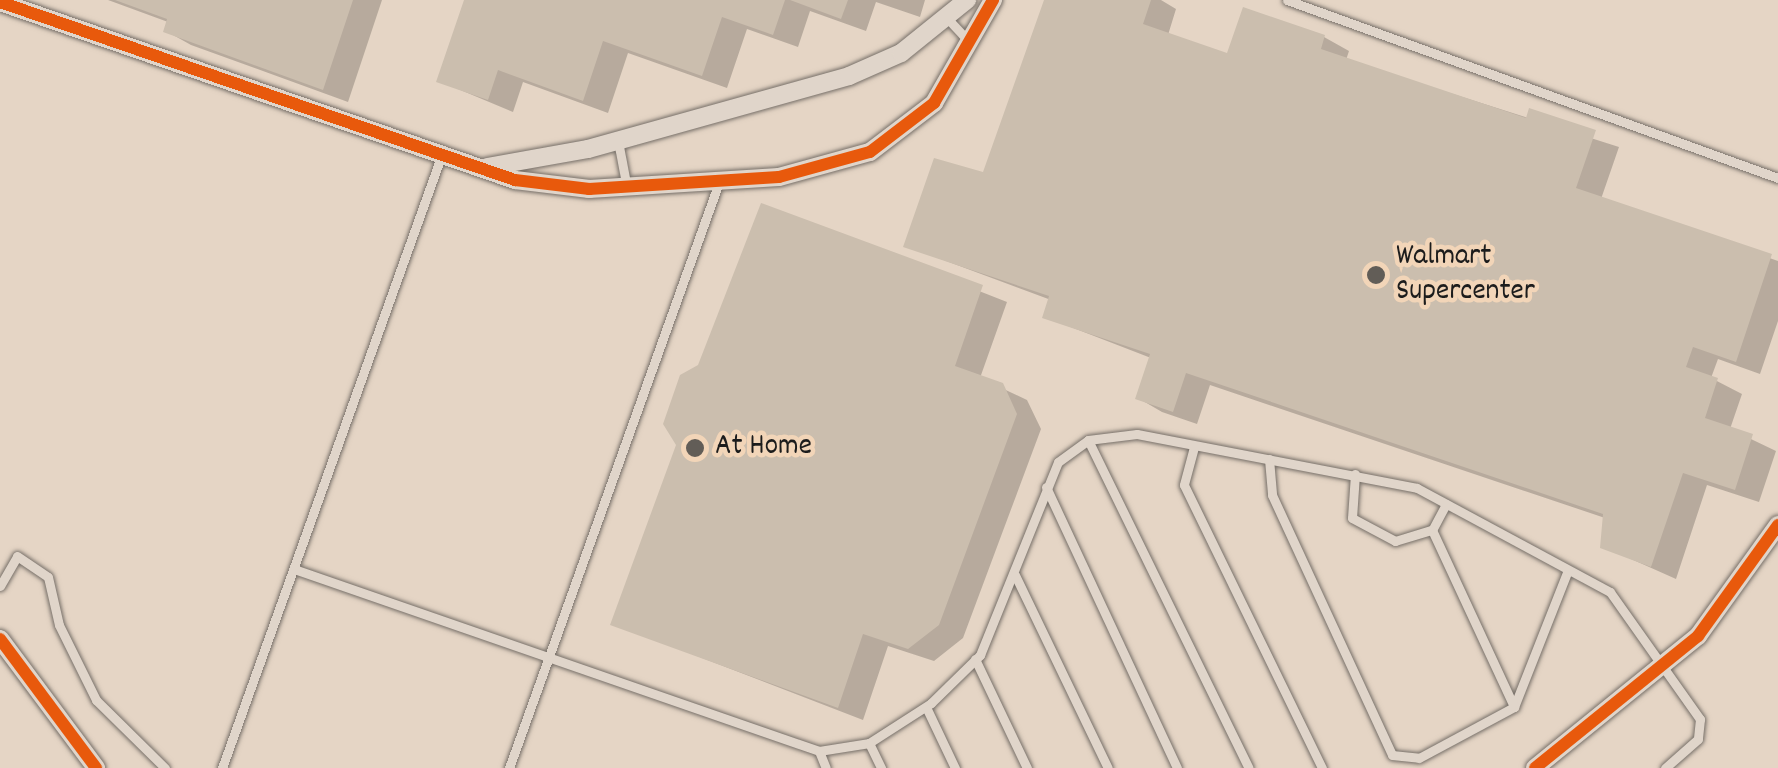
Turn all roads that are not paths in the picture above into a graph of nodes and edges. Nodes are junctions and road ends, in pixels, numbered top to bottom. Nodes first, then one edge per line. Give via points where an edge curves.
1 (967, 0) edge
2 (993, 0) edge
3 (1286, 0) edge
4 (0, 2) edge
5 (948, 18) junction
6 (972, 45) junction
7 (618, 141) junction
8 (442, 154) junction
9 (487, 167) junction
10 (1778, 178) edge
11 (718, 185) junction
12 (627, 189) junction
13 (1088, 440) junction
14 (1194, 447) junction
15 (1269, 459) junction
16 (1355, 474) junction
17 (1046, 486) junction
18 (1446, 504) junction
19 (1778, 525) edge
20 (1432, 530) junction
21 (294, 569) junction
22 (1568, 570) junction
23 (1014, 575) junction
24 (0, 586) edge
25 (0, 639) edge
26 (550, 654) junction
27 (976, 659) junction
28 (1659, 668) junction
29 (926, 706) junction
30 (1514, 707) junction
31 (869, 744) junction
32 (818, 751) junction
33 (1392, 755) junction
34 (96, 768) edge
35 (164, 768) edge
36 (222, 768) edge
37 (508, 768) edge
38 (826, 768) edge
39 (881, 768) edge
40 (955, 768) edge
41 (1027, 768) edge
42 (1108, 768) edge
43 (1177, 768) edge
44 (1248, 768) edge
45 (1322, 768) edge
46 (1391, 768) edge
47 (1535, 768) edge
48 (1664, 768) edge

1 - 5 street
2 - 6 street
3 - 10 lane
4 - 8 street
5 - 6 lane
5 - 7 street via 849,76
6 - 11 street via 934,103 870,152
7 - 9 street
7 - 12 lane
8 - 9 street
8 - 21 lane
9 - 12 street via 534,186
11 - 12 street
11 - 26 lane
13 - 14 lane via 1136,434
13 - 17 lane via 1058,462
13 - 44 lane
14 - 15 lane
14 - 45 lane via 1184,484
15 - 16 lane
15 - 33 lane via 1272,495
16 - 18 lane
16 - 20 lane via 1352,518 1395,541
17 - 23 lane
17 - 43 lane
18 - 20 lane
18 - 22 lane
19 - 28 street via 1746,580
20 - 30 lane
21 - 26 lane
21 - 36 lane
22 - 28 lane via 1610,592
22 - 30 lane
23 - 27 lane
23 - 42 lane
24 - 35 lane via 17,556 48,577 59,625 96,700
25 - 34 street
26 - 32 lane
26 - 37 lane
27 - 29 lane
27 - 41 lane
28 - 47 street
28 - 48 lane via 1700,719 1698,739
29 - 31 lane
29 - 40 lane
30 - 33 lane via 1418,758
31 - 32 lane
31 - 39 lane
32 - 38 lane
33 - 46 lane

